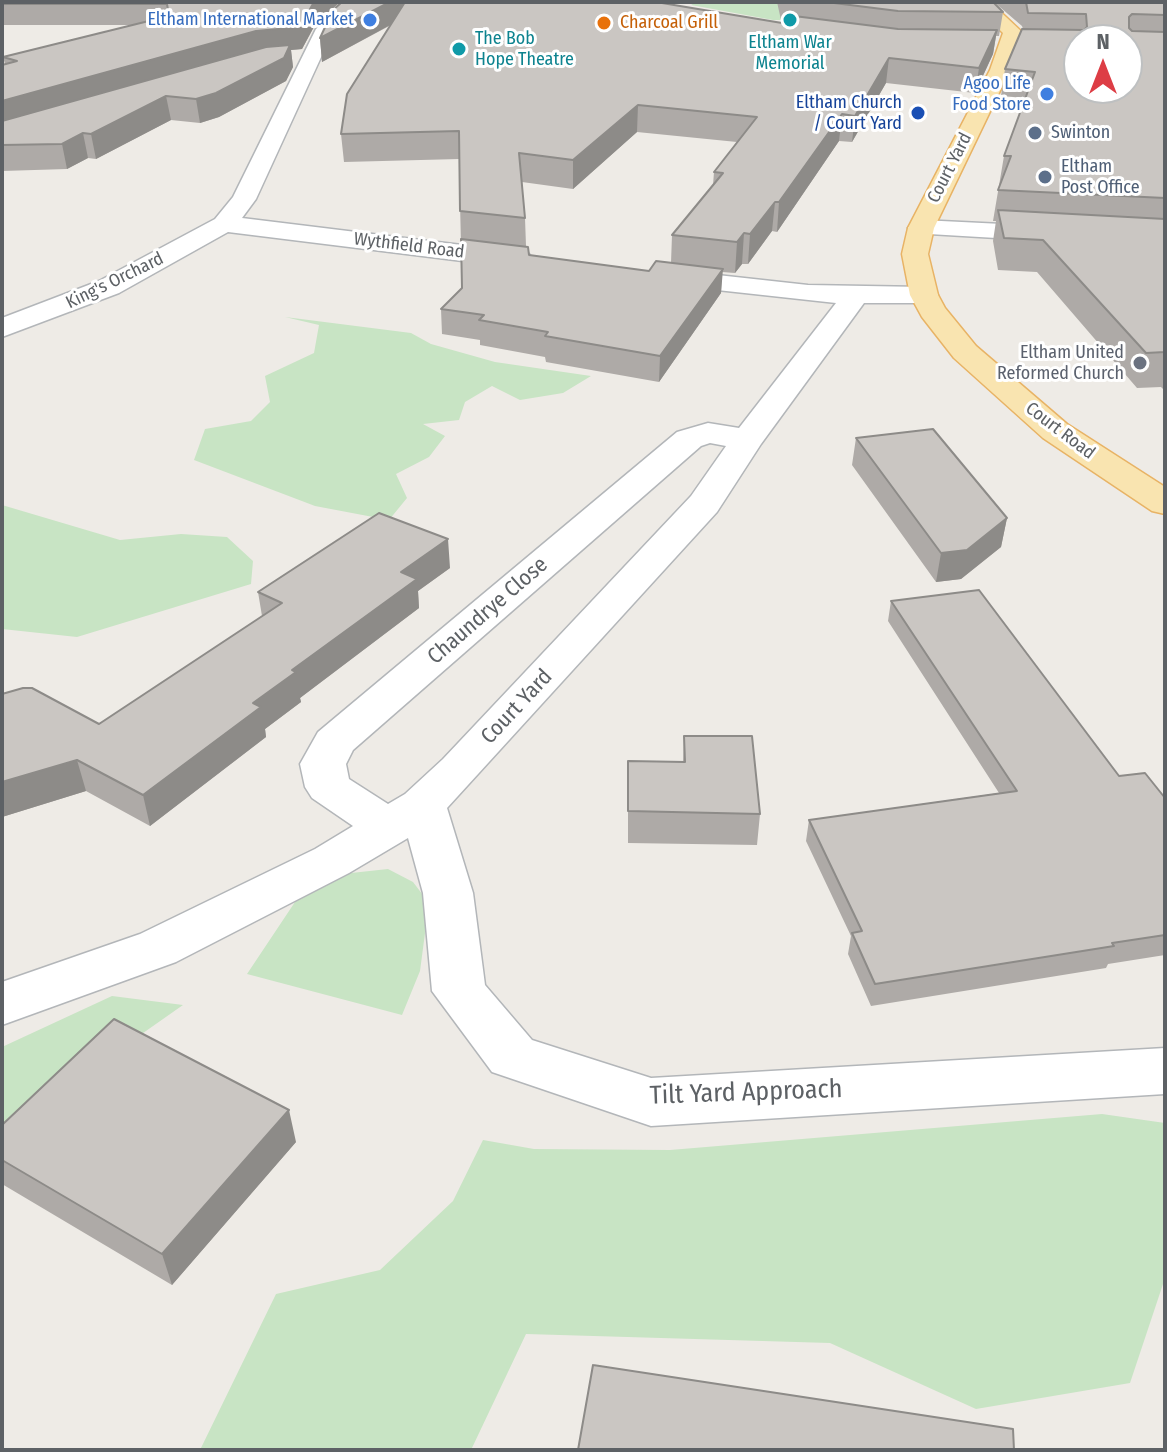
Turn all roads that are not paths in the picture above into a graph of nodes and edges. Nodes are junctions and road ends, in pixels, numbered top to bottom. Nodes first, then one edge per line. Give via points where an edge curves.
1 (355, 2) edge
2 (980, 2) edge
3 (1001, 46) junction
4 (1035, 46) edge
5 (311, 58) junction
6 (282, 60) edge
7 (224, 224) junction
8 (921, 228) junction
9 (1165, 240) edge
10 (545, 263) edge
11 (638, 274) edge
12 (854, 295) junction
13 (928, 303) junction
14 (2, 328) edge
15 (747, 440) junction
16 (1165, 503) edge
17 (406, 816) junction
18 (2, 1004) edge
19 (1165, 1071) edge

1 - 5 street via 332,21
2 - 3 main road via 1013,32
3 - 4 main road
3 - 8 main road, Court Yard via 1000,70
5 - 6 street
5 - 7 street via 244,199
7 - 10 street, Wythfield Road
7 - 14 street, King's Orchard via 109,287
8 - 9 street
8 - 13 main road, Court Yard via 915,254
11 - 12 street
12 - 13 street
12 - 15 street, Court Yard
13 - 16 main road, Court Road via 965,352 1055,431
15 - 17 street, Court Yard via 704,504 459,770
15 - 17 street, Chaundrye Close via 708,433 689,439 334,742 323,764 328,787
17 - 18 street, Court Yard via 332,861 158,948
17 - 19 street, Tilt Yard Approach via 448,893 459,991 512,1056 651,1102

